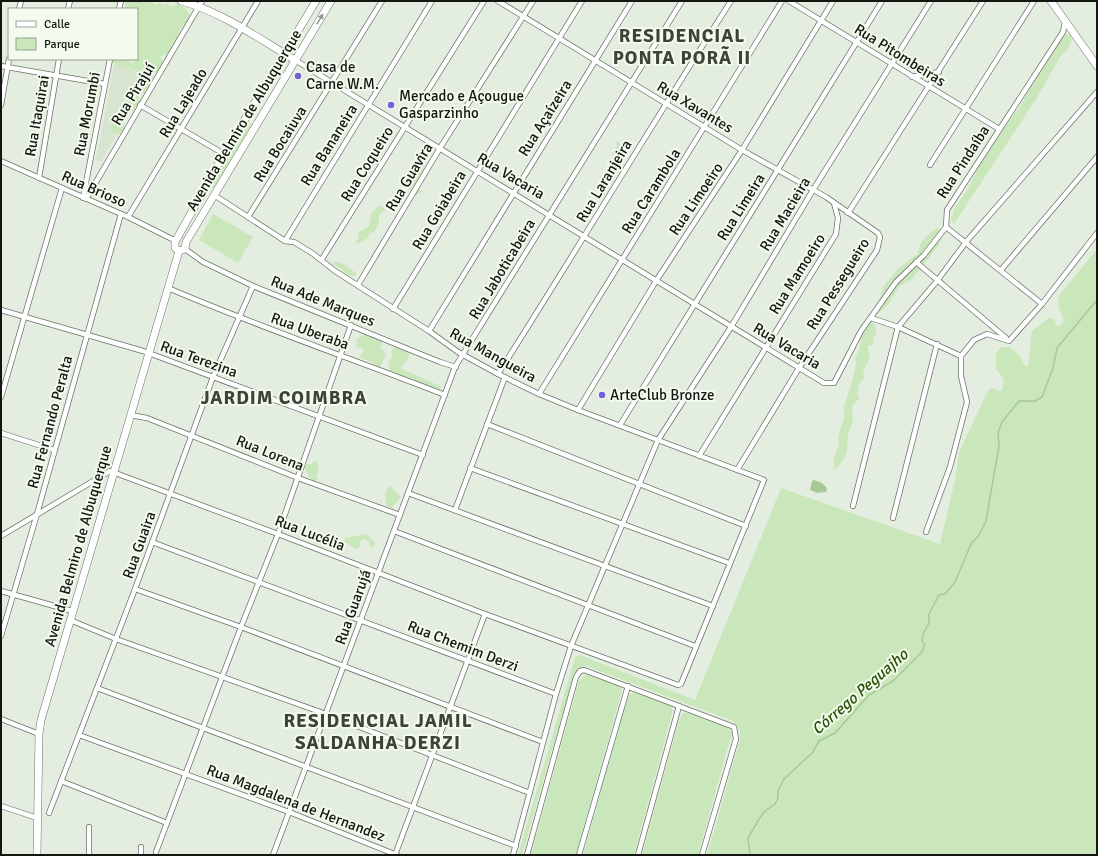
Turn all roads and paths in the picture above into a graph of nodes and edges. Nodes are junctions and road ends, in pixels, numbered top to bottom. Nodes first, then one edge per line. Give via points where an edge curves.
1 (181, 1) edge
2 (258, 1) edge
3 (316, 1) edge
4 (331, 1) edge
5 (382, 1) edge
6 (432, 1) edge
7 (484, 1) edge
8 (498, 1) edge
9 (533, 1) edge
10 (582, 1) edge
11 (632, 1) edge
12 (682, 1) edge
13 (731, 1) edge
14 (782, 1) edge
15 (789, 1) edge
16 (834, 1) edge
17 (882, 1) edge
18 (931, 1) edge
19 (983, 1) edge
20 (1034, 1) edge
21 (1051, 1) edge
22 (201, 3) edge
23 (523, 16) junction
24 (821, 21) junction
25 (1065, 22) junction
26 (242, 28) junction
27 (559, 38) junction
28 (857, 42) junction
29 (284, 54) junction
30 (9, 60) edge
31 (59, 60) edge
32 (110, 60) edge
33 (294, 60) junction
34 (595, 60) junction
35 (892, 64) junction
36 (1, 66) edge
37 (1097, 66) edge
38 (8, 67) junction
39 (939, 72) junction
40 (56, 76) junction
41 (912, 77) junction
42 (332, 83) junction
43 (632, 83) junction
44 (105, 84) junction
45 (929, 88) junction
46 (1097, 92) edge
47 (665, 104) junction
48 (1, 105) edge
49 (140, 105) junction
50 (368, 105) junction
51 (965, 110) junction
52 (405, 127) junction
53 (705, 127) junction
54 (181, 129) junction
55 (999, 129) junction
56 (440, 148) junction
57 (742, 150) junction
58 (224, 154) junction
59 (1097, 157) edge
60 (1, 161) edge
61 (930, 165) dead end
62 (476, 170) junction
63 (778, 171) junction
64 (39, 178) junction
65 (62, 188) junction
66 (813, 190) junction
67 (513, 192) junction
68 (214, 195) junction
69 (84, 198) junction
70 (834, 203) junction
71 (848, 213) junction
72 (121, 214) junction
73 (549, 214) junction
74 (128, 217) junction
75 (248, 217) junction
76 (946, 227) junction
77 (1097, 233) edge
78 (878, 234) joint
79 (585, 236) junction
80 (176, 241) junction
81 (285, 241) junction
82 (966, 242) junction
83 (183, 247) junction
84 (322, 259) junction
85 (623, 259) junction
86 (916, 262) junction
87 (1001, 270) junction
88 (656, 281) junction
89 (937, 281) junction
90 (358, 284) junction
91 (252, 286) junction
92 (168, 288) junction
93 (694, 304) junction
94 (1042, 304) junction
95 (393, 309) junction
96 (1, 310) edge
97 (24, 317) junction
98 (238, 318) junction
99 (871, 318) junction
100 (351, 325) junction
101 (731, 327) junction
102 (898, 327) junction
103 (429, 331) junction
104 (87, 335) junction
105 (1009, 341) junction
106 (937, 344) junction
107 (766, 348) junction
108 (148, 353) junction
109 (341, 355) junction
110 (464, 356) junction
111 (961, 356) junction
112 (456, 367) junction
113 (799, 368) junction
114 (498, 374) junction
115 (213, 377) junction
116 (505, 377) junction
117 (539, 394) junction
118 (445, 395) junction
119 (1, 397) edge
120 (578, 410) junction
121 (130, 415) junction
122 (319, 416) junction
123 (488, 424) junction
124 (620, 425) junction
125 (1, 433) edge
126 (193, 435) junction
127 (658, 440) junction
128 (54, 450) junction
129 (423, 455) junction
130 (699, 456) junction
131 (470, 468) junction
132 (737, 470) junction
133 (111, 471) junction
134 (298, 478) junction
135 (638, 485) junction
136 (171, 493) junction
137 (408, 493) junction
138 (853, 506) dead end
139 (455, 510) junction
140 (37, 514) junction
141 (400, 515) junction
142 (893, 518) dead end
143 (623, 524) junction
144 (746, 526) junction
145 (394, 531) junction
146 (926, 532) dead end
147 (278, 534) junction
148 (1, 536) edge
149 (152, 542) junction
150 (729, 563) junction
151 (605, 565) junction
152 (378, 572) junction
153 (259, 582) junction
154 (135, 589) junction
155 (1, 591) edge
156 (13, 594) junction
157 (588, 606) junction
158 (713, 606) junction
159 (72, 611) junction
160 (485, 614) junction
161 (70, 620) junction
162 (361, 620) junction
163 (240, 627) junction
164 (1, 636) edge
165 (116, 639) junction
166 (571, 646) junction
167 (695, 646) junction
168 (468, 660) junction
169 (343, 667) junction
170 (222, 677) junction
171 (628, 686) junction
172 (97, 688) junction
173 (556, 694) junction
174 (680, 706) junction
175 (450, 707) junction
176 (326, 714) junction
177 (1, 720) edge
178 (203, 728) junction
179 (39, 734) junction
180 (79, 735) junction
181 (543, 742) junction
182 (432, 756) junction
183 (306, 767) junction
184 (186, 775) junction
185 (61, 781) junction
186 (530, 793) junction
187 (1, 806) edge
188 (413, 806) junction
189 (289, 812) junction
190 (49, 813) dead end
191 (37, 818) junction
192 (167, 823) junction
193 (89, 827) dead end
194 (516, 846) junction
195 (141, 847) dead end
196 (156, 852) dead end
197 (37, 855) edge
198 (89, 855) edge
199 (141, 855) edge
200 (273, 855) edge
201 (396, 855) edge
202 (513, 855) edge
203 (528, 855) edge
204 (579, 855) edge
205 (638, 855) edge
206 (702, 855) edge

1 - 22 main road, Rua Vacaria
2 - 26 street, Rua Lajeado
3 - 29 main road, Avenida Belmiro de Albuquerque
33 -> 4 main road, Avenida Belmiro de Albuquerque
5 - 42 street, Rua Bocaiuva
6 - 50 street, Rua Bananeira
7 - 52 street, Rua Coqueiro
8 - 23 street, Rua Xavantes
9 - 23 street, Rua Guavira
10 - 27 street, Rua Goiabeira
11 - 34 street, Rua Açaízeira
12 - 43 street, Rua Jaboticabeira
13 - 47 street, Rua Laranjeira
14 - 53 street, Rua Carambola
15 - 24 street, Rua Pitombeiras
16 - 24 street, Rua Limoeiro
17 - 28 street, Rua Limeira
18 - 35 street, Rua Macieira
19 - 39 street
20 - 51 street
21 - 25 main road
22 - 26 main road, Rua Vacaria
22 - 49 street, Rua Pirajuí
23 - 27 street, Rua Xavantes
23 - 56 street, Rua Guavira
24 - 28 street, Rua Pitombeiras
24 - 57 street, Rua Limoeiro
25 - 37 main road
25 - 55 street, Rua Pindaíba via 1062,32
26 - 29 main road, Rua Vacaria
26 - 54 street, Rua Lajeado
27 - 34 street, Rua Xavantes
27 - 62 street, Rua Goiabeira
28 - 35 street, Rua Pitombeiras
28 - 63 street, Rua Limeira
29 - 33 main road, Rua Vacaria
29 - 58 main road, Avenida Belmiro de Albuquerque
30 - 38 street
31 - 40 street, Rua Itaquirai
32 - 44 street, Rua Morumbi
33 - 42 street, Rua Vacaria
33 - 68 main road, Avenida Belmiro de Albuquerque
34 - 43 street, Rua Xavantes
34 - 67 street, Rua Açaízeira
35 - 41 street, Rua Pitombeiras
35 - 66 street, Rua Macieira
36 - 38 street
38 - 40 street
38 - 48 street
39 - 41 street
39 - 45 street
40 - 44 street
40 - 64 street, Rua Itaquirai
41 - 45 street, Rua Pitombeiras
42 - 50 street, Rua Vacaria
42 - 75 street, Rua Bocaiuva
43 - 47 street, Rua Xavantes
43 - 73 street, Rua Jaboticabeira
44 - 69 street, Rua Morumbi
45 - 51 street, Rua Pitombeiras
45 - 71 street
46 - 82 street
47 - 53 street, Rua Xavantes
47 - 79 street, Rua Laranjeira
49 - 54 street
49 - 69 street, Rua Pirajuí
50 - 52 street, Rua Vacaria
50 - 81 street, Rua Bananeira
51 - 55 street, Rua Pitombeiras
51 - 61 street
52 - 56 street, Rua Vacaria
52 - 84 street, Rua Coqueiro
53 - 57 street, Rua Xavantes
53 - 85 street, Rua Carambola
54 - 58 street
54 - 74 street, Rua Lajeado
55 - 76 street, Rua Pindaíba via 947,210
56 - 62 street, Rua Vacaria
56 - 90 street, Rua Guavira
57 - 63 street, Rua Xavantes
57 - 88 street, Rua Limoeiro
58 - 80 main road, Avenida Belmiro de Albuquerque
59 - 87 street
60 - 64 street, Rua Brioso
62 - 67 street, Rua Vacaria
62 - 95 street, Rua Goiabeira
63 - 66 street, Rua Xavantes
63 - 93 street, Rua Limeira
64 - 65 street, Rua Brioso
65 - 69 street, Rua Brioso
65 - 97 street
66 - 70 street, Rua Xavantes
66 - 101 street, Rua Macieira
67 - 73 street, Rua Vacaria
67 - 103 street, Rua Açaízeira
68 - 75 street, Rua Mangueira
68 - 83 main road, Avenida Belmiro de Albuquerque
69 - 72 street, Rua Brioso
70 - 71 street, Rua Xavantes
70 - 107 street, Rua Mamoeiro via 838,218 836,234
71 - 78 street, Rua Xavantes
72 - 74 street, Rua Brioso
72 - 104 street, Rua Fernando Peralta
73 - 79 street, Rua Vacaria
73 - 110 street, Rua Jaboticabeira
74 - 80 street, Rua Brioso
75 - 81 street, Rua Mangueira
76 - 82 street
76 - 86 street
77 - 94 street
78 - 113 street, Rua Pessegueiro via 880,241 877,250
79 - 85 street, Rua Vacaria
79 - 114 street, Rua Laranjeira
80 - 83 main road via 182,240
80 - 83 main road via 175,246
81 - 84 street, Rua Mangueira via 300,245
82 - 87 street
82 - 89 street
83 - 91 street, Rua Ade Marques via 203,262
83 - 92 main road, Avenida Belmiro de Albuquerque
84 - 90 street, Rua Mangueira via 334,271
85 - 88 street, Rua Vacaria
85 - 117 street, Rua Carambola
86 - 89 street
86 - 99 street via 896,282
87 - 94 street
88 - 93 street, Rua Vacaria
88 - 120 street, Rua Limoeiro
89 - 102 street
89 - 105 street
90 - 95 street, Rua Mangueira
91 - 98 street, Rua Guaira
91 - 100 street, Rua Ade Marques
92 - 98 street, Rua Uberaba
92 - 108 main road, Avenida Belmiro de Albuquerque
93 - 101 street, Rua Vacaria
93 - 124 street, Rua Limeira
94 - 105 street
95 - 103 street, Rua Mangueira
96 - 97 street, Rua Terezina
97 - 104 street, Rua Terezina
97 - 119 street
98 - 109 street, Rua Uberaba
98 - 115 street, Rua Guaira
99 - 102 street
99 - 113 street, Rua Vacaria via 861,331 834,383 824,383
100 - 109 street
100 - 112 street, Rua Ade Marques
101 - 107 street, Rua Vacaria
101 - 127 street, Rua Macieira
102 - 106 street
102 - 138 street
103 - 110 street, Rua Mangueira
104 - 108 street, Rua Terezina
104 - 128 street, Rua Fernando Peralta
105 - 111 street via 987,334 974,340
106 - 111 street
106 - 142 street
107 - 113 street, Rua Vacaria
107 - 130 street, Rua Mamoeiro
108 - 115 street, Rua Terezina
108 - 121 main road, Avenida Belmiro de Albuquerque
109 - 118 street, Rua Uberaba
109 - 122 street
110 - 112 street, Rua Jaboticabeira
110 - 114 street, Rua Mangueira
111 - 146 street via 961,376 967,402 950,467
112 - 118 street, Rua Guarujá
113 - 132 street, Rua Pessegueiro
114 - 116 street, Rua Mangueira
115 - 122 street, Rua Terezina
115 - 126 street, Rua Guaira
116 - 117 street, Rua Mangueira
116 - 123 street
117 - 120 street, Rua Mangueira
118 - 129 street, Rua Guarujá
120 - 124 street, Rua Mangueira
121 - 126 street, Rua Lorena via 147,418
121 - 133 main road, Avenida Belmiro de Albuquerque
122 - 129 street, Rua Terezina
122 - 134 street
123 - 131 street
123 - 135 street
124 - 127 street, Rua Mangueira
125 - 128 street
126 - 134 street, Rua Lorena
126 - 136 street, Rua Guaira
127 - 130 street, Rua Mangueira
127 - 135 street, Rua Macieira
128 - 140 street, Rua Fernando Peralta
129 - 137 street, Rua Guarujá
130 - 132 street, Rua Mangueira
131 - 139 street
131 - 143 street
132 - 144 street, Rua Mangueira via 764,480
133 - 136 street, Rua Lucélia
133 - 140 street
133 - 159 main road, Avenida Belmiro de Albuquerque
134 - 141 street, Rua Lorena
134 - 147 street
135 - 143 street, Rua Macieira
135 - 144 street
136 - 147 street, Rua Lucélia
136 - 149 street, Rua Guaira
137 - 139 street
137 - 141 street, Rua Guarujá
139 - 151 street
140 - 148 street
140 - 156 street, Rua Fernando Peralta
141 - 145 street, Rua Guarujá
143 - 150 street
143 - 151 street, Rua Macieira
144 - 150 street
145 - 152 street, Rua Guarujá
145 - 157 street
147 - 152 street, Rua Lucélia
147 - 153 street
149 - 153 street, Rua Chemim Derzi
149 - 154 street, Rua Guaira
150 - 158 street
151 - 157 street, Rua Macieira
151 - 158 street
152 - 160 street, Rua Lucélia
152 - 162 street, Rua Guarujá
153 - 162 street, Rua Chemim Derzi
153 - 163 street
154 - 163 street
154 - 165 street, Rua Guaira
155 - 156 street
156 - 159 street
156 - 164 street, Rua Fernando Peralta
157 - 166 street, Rua Macieira
157 - 167 street
158 - 167 street
159 - 161 main road, Avenida Belmiro de Albuquerque
160 - 166 street, Rua Lucélia
160 - 168 street
161 - 165 street
161 - 179 main road, Avenida Belmiro de Albuquerque
162 - 168 street, Rua Chemim Derzi
162 - 169 street, Rua Guarujá
163 - 169 street
163 - 170 street
165 - 170 street
165 - 172 street, Rua Guaira
166 - 167 street, Rua Lucélia via 678,685 682,682
166 - 173 street, Rua Macieira
168 - 173 street, Rua Chemim Derzi
168 - 175 street
169 - 175 street
169 - 176 street, Rua Guarujá
170 - 176 street
170 - 178 street
171 - 174 street
171 - 203 street via 589,671 580,671 576,677
171 - 204 street
172 - 178 street
172 - 180 street, Rua Guaira
173 - 181 street, Rua Macieira
174 - 205 street
174 - 206 street via 734,726 737,735
175 - 181 street
175 - 182 street
176 - 182 street
176 - 183 street, Rua Guarujá
177 - 179 street
178 - 183 street
178 - 184 street
179 - 191 main road, Avenida Belmiro de Albuquerque
180 - 184 street, Rua Magdalena de Hernandez
180 - 185 street, Rua Guaira
181 - 186 street, Rua Macieira
182 - 186 street
182 - 188 street
183 - 188 street
183 - 189 street, Rua Guarujá
184 - 189 street, Rua Magdalena de Hernandez
184 - 192 street
185 - 190 street, Rua Guaira
185 - 192 street
186 - 194 street, Rua Macieira
187 - 191 street
188 - 194 street
188 - 201 street
189 - 200 street, Rua Guarujá
189 - 201 street, Rua Magdalena de Hernandez
191 - 197 main road, Avenida Belmiro de Albuquerque
192 - 196 street
193 - 198 street
194 - 202 street, Rua Macieira
195 - 199 street

